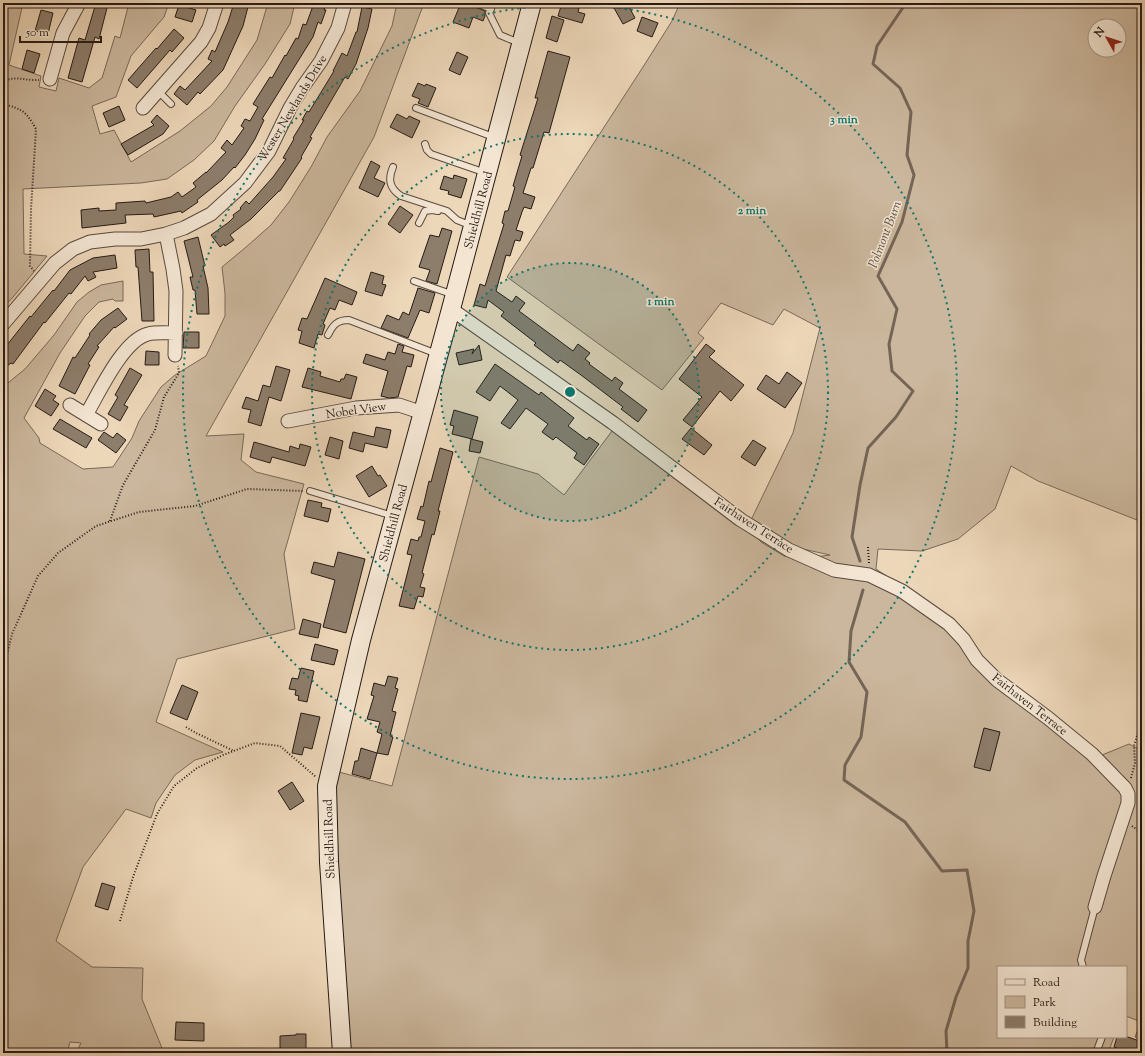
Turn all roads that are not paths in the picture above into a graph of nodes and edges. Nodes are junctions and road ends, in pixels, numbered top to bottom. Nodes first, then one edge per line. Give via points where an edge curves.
1 (79, 3) edge
2 (217, 3) edge
3 (345, 3) edge
4 (477, 3) edge
5 (532, 3) edge
6 (522, 44) junction
7 (50, 79) road end
8 (158, 92) junction
9 (171, 104) dead end
10 (143, 108) dead end
11 (416, 108) dead end
12 (497, 138) junction
13 (426, 144) dead end
14 (393, 167) dead end
15 (488, 174) junction
16 (419, 223) dead end
17 (473, 229) junction
18 (166, 234) junction
19 (414, 282) dead end
20 (453, 302) junction
21 (3, 324) edge
22 (176, 333) junction
23 (328, 336) dead end
24 (439, 355) junction
25 (175, 356) road end
26 (70, 405) dead end
27 (423, 413) junction
28 (86, 415) junction
29 (288, 421) dead end
30 (101, 424) dead end
31 (310, 491) road end
32 (394, 517) junction
33 (1095, 908) joint
34 (1083, 966) edge
35 (1102, 1038) edge
36 (342, 1053) edge
37 (1096, 1053) edge

1 - 7 street via 63,33
2 - 8 street via 210,28 201,42
3 - 18 street, Wester Newlands Drive via 338,28 321,61 290,108 269,151 245,183 211,214
4 - 6 lane via 491,9 489,13 500,36
5 - 6 main road, Shieldhill Road
6 - 12 main road, Shieldhill Road
8 - 9 lane
8 - 10 street
11 - 12 lane
12 - 15 main road, Shieldhill Road
13 - 15 lane via 426,150 431,154
14 - 17 lane via 389,177 391,185 401,196 447,211
15 - 17 main road, Shieldhill Road
16 - 17 lane via 425,211 432,210 441,212 459,225
17 - 20 main road, Shieldhill Road
18 - 21 street, Wester Newlands Drive via 142,239 90,242 73,248 55,263
18 - 22 street via 176,291
19 - 20 lane
20 - 24 main road, Shieldhill Road
20 - 33 street, Fairhaven Terrace via 741,520 789,550 834,570 869,575 902,591 949,624 964,640 977,660 997,680 1092,754 1128,794 1128,803
22 - 25 street
22 - 28 street via 147,334 136,339 116,362
23 - 24 lane via 332,326 341,320 350,320
24 - 27 main road, Shieldhill Road
26 - 28 street
27 - 29 street, Nobel View via 398,405 356,408
27 - 32 main road, Shieldhill Road
28 - 30 street
31 - 32 lane
32 - 36 main road, Shieldhill Road via 361,640 327,786 329,862
33 - 34 lane via 1081,960
35 - 37 lane

